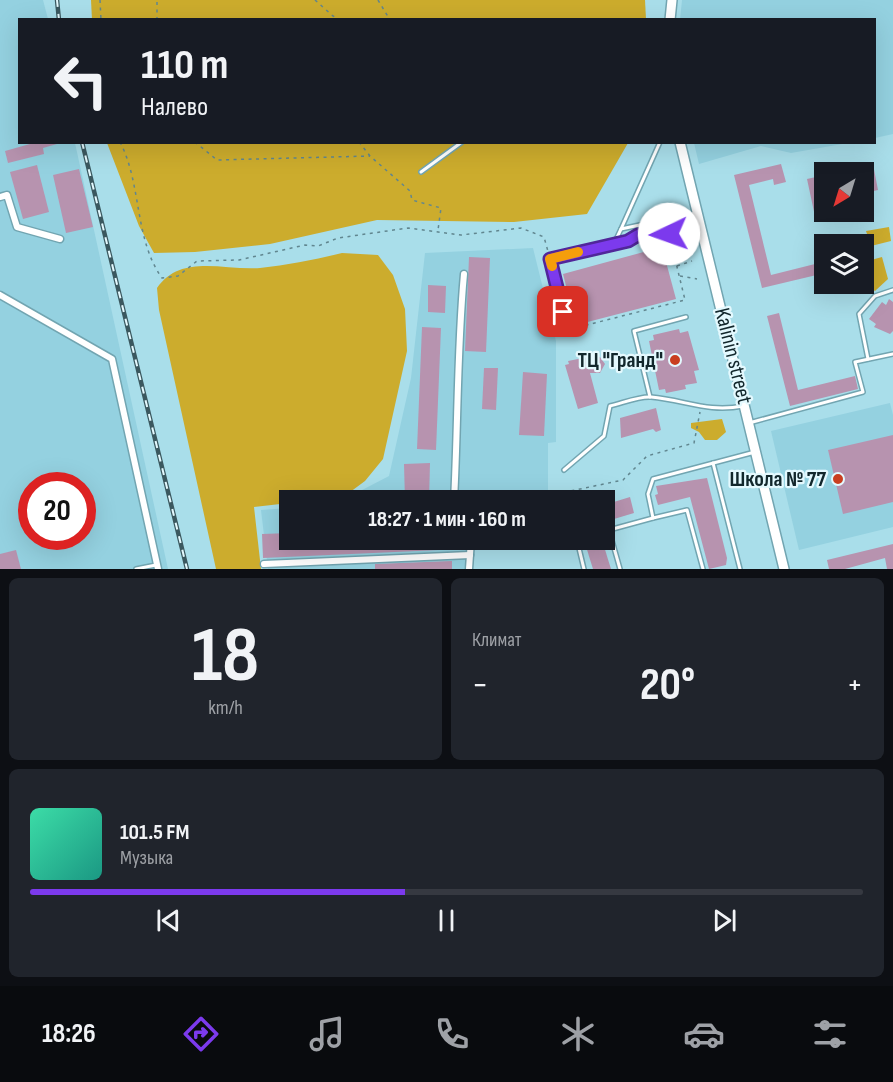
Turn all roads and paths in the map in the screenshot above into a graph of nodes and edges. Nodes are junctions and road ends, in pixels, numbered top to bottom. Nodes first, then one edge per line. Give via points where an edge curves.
1 (100, 0) edge
2 (157, 0) edge
3 (315, 0) edge
4 (378, 0) edge
5 (672, 0) edge
6 (101, 18) edge
7 (157, 18) edge
8 (337, 18) edge
9 (389, 18) edge
10 (670, 18) edge
11 (121, 144) edge
12 (198, 144) edge
13 (360, 144) edge
14 (459, 144) edge
15 (659, 144) edge
16 (681, 144) edge
17 (369, 156) junction
18 (421, 172) dead end
19 (0, 197) edge
20 (698, 213) junction
21 (683, 222) dead end
22 (621, 229) junction
23 (438, 231) junction
24 (669, 234) junction
25 (60, 239) dead end
26 (688, 243) dead end
27 (614, 244) junction
28 (675, 258) junction
29 (550, 259) junction
30 (692, 261) dead end
31 (677, 266) junction
32 (464, 274) dead end
33 (679, 275) junction
34 (697, 279) dead end
35 (893, 290) edge
36 (0, 295) edge
37 (686, 317) dead end
38 (567, 330) joint
39 (893, 354) edge
40 (868, 359) junction
41 (650, 397) junction
42 (745, 406) junction
43 (700, 408) junction
44 (749, 423) junction
45 (756, 452) junction
46 (713, 463) junction
47 (564, 470) dead end
48 (455, 490) edge
49 (575, 490) edge
50 (653, 518) junction
51 (470, 550) edge
52 (579, 550) edge
53 (470, 555) junction
54 (158, 567) edge
55 (264, 567) edge
56 (136, 569) edge
57 (469, 569) edge
58 (584, 569) edge
59 (620, 569) edge
60 (703, 569) edge
61 (740, 569) edge
62 (784, 569) edge

1 - 6 path
2 - 7 path
3 - 8 path
4 - 9 path
5 - 10 main road
11 - 23 path via 130,162 150,262 162,278 178,276 197,261 239,261 305,245 318,246 338,238 408,228
12 - 17 path via 217,159
13 - 17 path
14 - 18 lane
15 - 22 lane
16 - 20 main road, Kalinin street
17 - 23 path via 410,191 412,200 441,208
19 - 25 street via 7,195 17,227
20 - 22 lane
20 - 42 main road, Kalinin street
21 - 24 path
22 - 27 lane
23 - 29 path via 461,235 521,228 544,237
24 - 27 lane via 638,235
24 - 28 path
26 - 28 path
27 - 29 lane
28 - 31 path
29 - 38 lane
30 - 31 path
31 - 33 path
32 - 48 street via 458,337
33 - 34 path
33 - 38 path via 685,300
35 - 40 lane via 875,296 859,314
36 - 54 street via 112,358
37 - 41 lane via 634,332
39 - 40 lane
40 - 44 lane via 855,362 862,392
41 - 43 lane
41 - 47 lane via 610,406 604,436
42 - 43 lane
42 - 44 main road, Kalinin street
43 - 49 path via 694,443 647,456 623,480
44 - 45 main road, Kalinin street
45 - 46 lane
45 - 62 main road, Kalinin street
46 - 50 lane via 653,479 648,494
46 - 61 lane
50 - 59 lane via 609,530
50 - 60 lane via 687,510
51 - 53 street
52 - 58 lane
53 - 55 street
53 - 57 street
54 - 56 lane

